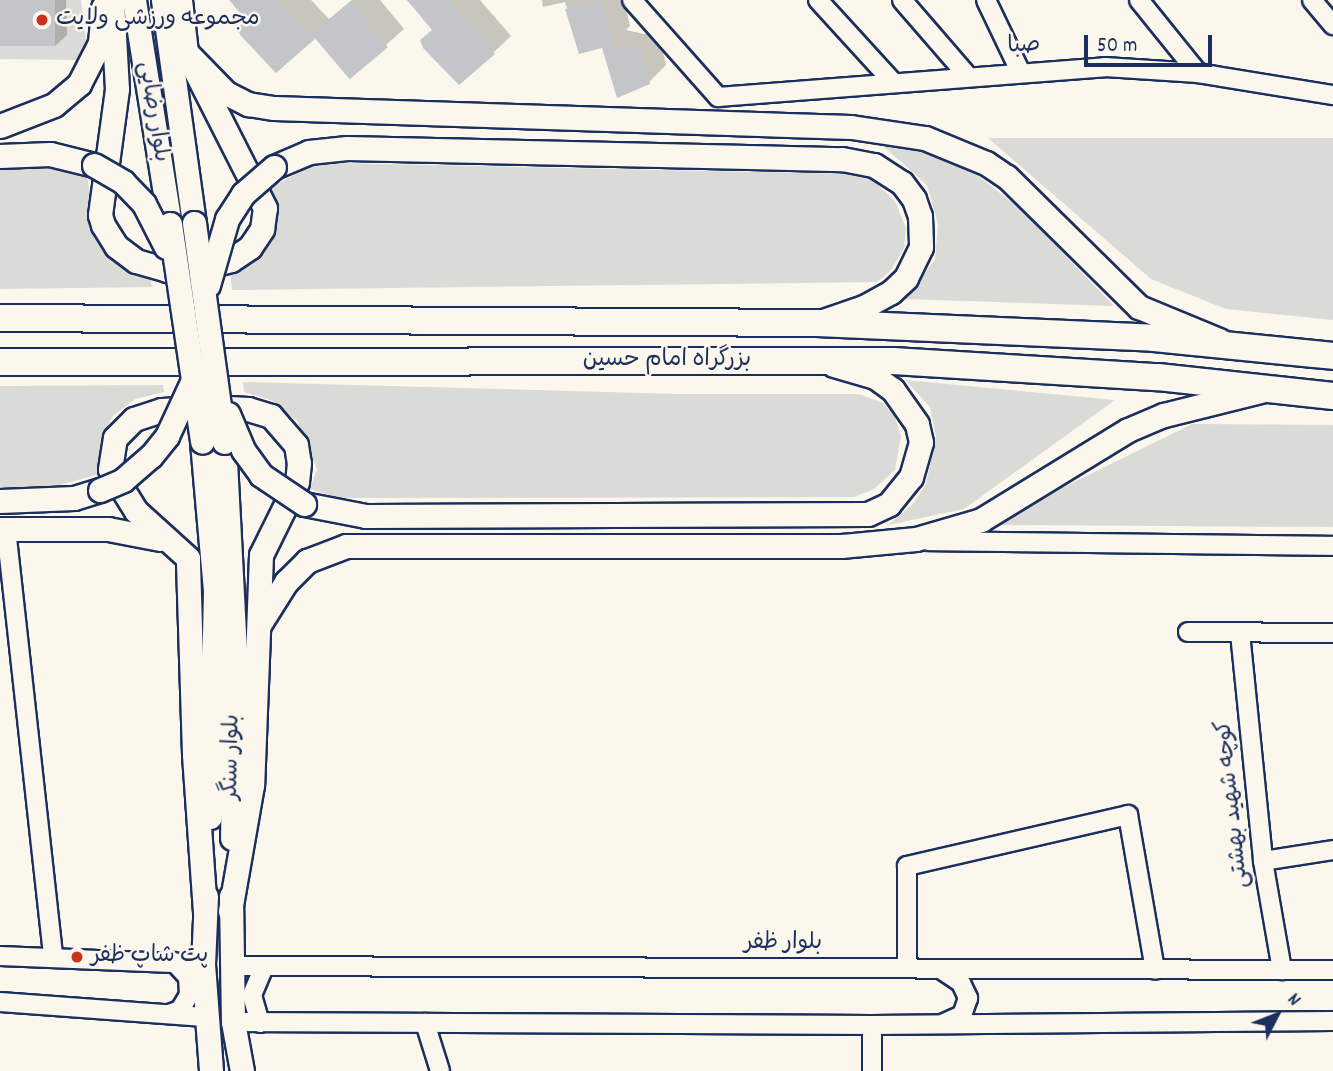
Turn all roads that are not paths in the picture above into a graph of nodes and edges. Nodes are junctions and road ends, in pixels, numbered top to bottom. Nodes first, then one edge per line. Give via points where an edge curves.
1 (103, 0) edge
2 (112, 0) edge
3 (134, 0) edge
4 (163, 0) edge
5 (180, 0) edge
6 (632, 0) edge
7 (818, 0) edge
8 (902, 0) edge
9 (986, 0) edge
10 (1139, 0) edge
11 (1312, 0) edge
12 (1333, 25) edge
13 (186, 52) junction
14 (1020, 71) junction
15 (1198, 73) junction
16 (967, 75) junction
17 (891, 80) junction
18 (1333, 94) edge
19 (0, 125) edge
20 (0, 156) edge
21 (194, 298) junction
22 (0, 318) edge
23 (817, 323) junction
24 (1238, 348) junction
25 (1333, 356) edge
26 (821, 361) junction
27 (0, 362) edge
28 (205, 380) junction
29 (1269, 388) junction
30 (1333, 396) edge
31 (213, 442) junction
32 (0, 501) edge
33 (3, 529) edge
34 (904, 540) junction
35 (172, 543) junction
36 (1333, 546) edge
37 (258, 625) junction
38 (1188, 632) dead end
39 (1240, 633) junction
40 (1333, 633) edge
41 (1333, 850) edge
42 (1263, 861) junction
43 (230, 911) junction
44 (205, 912) junction
45 (0, 956) edge
46 (52, 957) junction
47 (174, 962) junction
48 (202, 964) junction
49 (232, 966) junction
50 (264, 967) junction
51 (907, 968) junction
52 (942, 970) junction
53 (1155, 970) junction
54 (1282, 970) junction
55 (1333, 970) edge
56 (0, 1002) edge
57 (169, 1014) junction
58 (204, 1017) junction
59 (1333, 1021) edge
60 (233, 1022) junction
61 (260, 1023) junction
62 (425, 1023) junction
63 (940, 1024) junction
64 (872, 1025) junction
65 (211, 1071) edge
66 (242, 1071) edge
67 (440, 1071) edge
68 (872, 1071) edge

1 - 19 main road via 100,43 79,84 54,104
2 - 13 main road via 117,89 100,215 108,236 127,255 167,270 206,268 231,260 250,247 264,220 263,197
3 - 21 main road, بلوار رضایی, bridge via 170,224
4 - 21 main road, بلوار رضایی, bridge via 194,223
5 - 13 main road
6 - 17 street, صبا via 718,97
7 - 17 street
8 - 16 street
9 - 14 street
10 - 15 street
11 - 12 street
13 - 24 main road via 226,93 274,108 851,127 925,138 986,163 1007,177 1139,307
14 - 15 street, صبا via 1105,67
14 - 16 street, صبا
15 - 18 street, صبا
16 - 17 street, صبا
20 - 21 main road, bridge via 51,154 94,165 131,190 152,215
21 - 23 main road, bridge via 227,219 243,194 274,167 309,152 348,148 842,159 874,165 902,183 914,199 921,247 906,278 891,292
21 - 28 main road, bridge
22 - 23 highway, بزرگراه امام حسین
23 - 24 highway, بزرگراه امام حسین via 1154,338
24 - 25 highway, بزرگراه امام حسین
26 - 27 highway, بزرگراه امام حسین
26 - 28 main road, bridge via 875,377 893,390 917,424 921,442 911,477 889,504 868,514 838,518 366,516 304,504 275,488 251,464
26 - 29 highway, بزرگراه امام حسین via 1052,369
28 - 31 main road, bridge
28 - 32 main road, bridge via 151,456 123,480 74,498
29 - 30 highway, بزرگراه امام حسین
29 - 34 main road via 1152,419 981,520
31 - 43 main road, بلوار سنگر via 235,650
31 - 44 main road, بلوار سنگر via 215,591
33 - 35 main road via 122,530
33 - 46 street
34 - 36 street
34 - 37 main road via 841,546 345,546 307,561 286,582
35 - 37 main road via 136,511 110,470 115,438 123,427 150,412 210,407 248,409 271,416 284,427 296,446 298,482 261,555
35 - 44 main road via 188,558
37 - 43 main road via 252,785
38 - 39 street
39 - 40 street
39 - 42 street, کوچه شهید بهشتی
41 - 42 street
42 - 54 street, کوچه شهید بهشتی
43 - 49 main road, بلوار سنگر
44 - 48 main road, بلوار سنگر
45 - 46 street
46 - 47 street
47 - 48 street
47 - 57 street via 188,977 189,995 180,1010
48 - 58 main road, بلوار سنگر
49 - 50 street, بلوار ظفر
49 - 60 main road, بلوار سنگر
50 - 51 street, بلوار ظفر
50 - 61 street via 252,995
51 - 52 street, بلوار ظفر
51 - 53 street via 907,866 1128,815
52 - 53 street, بلوار ظفر
52 - 63 street via 961,983 968,999 962,1015
53 - 54 street, بلوار ظفر
54 - 55 street, بلوار ظفر
56 - 57 street
57 - 58 street
58 - 65 main road, بلوار سنگر
59 - 63 street
60 - 61 street
60 - 66 main road, بلوار سنگر
61 - 62 street
62 - 64 street
62 - 67 street
63 - 64 street
64 - 68 street

